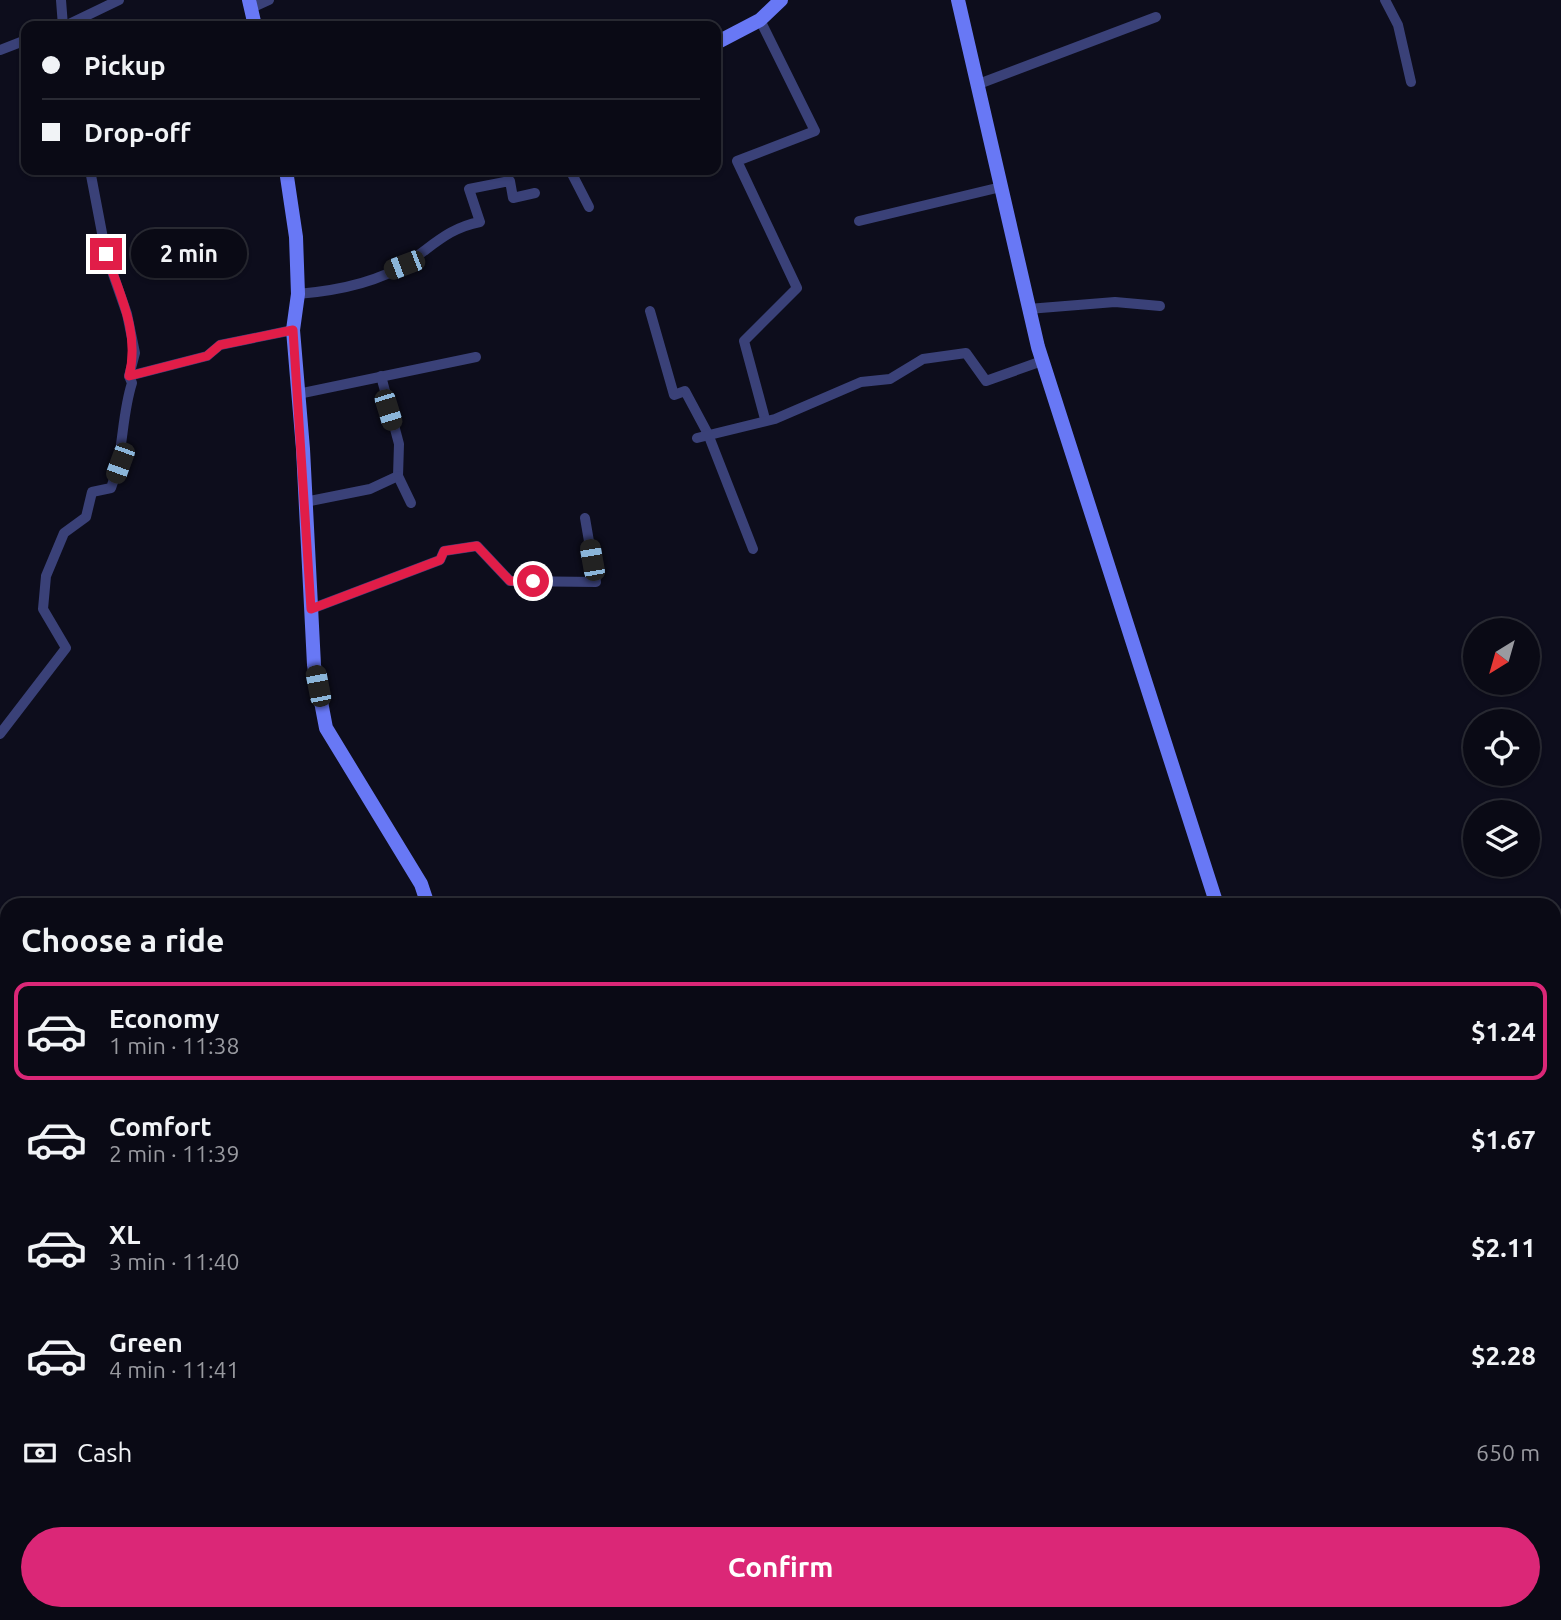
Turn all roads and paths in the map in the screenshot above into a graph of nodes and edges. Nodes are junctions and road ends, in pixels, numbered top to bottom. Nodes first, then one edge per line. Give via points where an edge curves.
1 (61, 0) edge
2 (119, 0) edge
3 (269, 0) edge
4 (780, 0) edge
5 (958, 0) edge
6 (1385, 0) edge
7 (250, 4) edge
8 (1156, 18) dead end
9 (760, 20) junction
10 (63, 21) edge
11 (75, 21) edge
12 (721, 40) edge
13 (21, 42) edge
14 (0, 50) edge
15 (1411, 82) dead end
16 (976, 85) junction
17 (91, 175) edge
18 (287, 175) edge
19 (573, 175) edge
20 (1002, 187) junction
21 (535, 193) dead end
22 (589, 207) dead end
23 (859, 222) dead end
24 (298, 294) junction
25 (1160, 306) dead end
26 (1028, 309) junction
27 (650, 311) dead end
28 (293, 330) junction
29 (476, 357) dead end
30 (1042, 361) junction
31 (129, 376) junction
32 (381, 376) junction
33 (298, 394) junction
34 (765, 419) junction
35 (708, 434) junction
36 (696, 438) dead end
37 (398, 476) junction
38 (305, 502) junction
39 (411, 503) dead end
40 (585, 518) dead end
41 (753, 549) dead end
42 (311, 609) junction
43 (0, 734) edge
44 (426, 898) edge
45 (1215, 898) edge

1 - 10 street
2 - 11 street
3 - 7 street
4 - 9 street
5 - 16 street
6 - 15 street via 1398,25
8 - 16 street
9 - 12 street
9 - 34 street via 815,131 737,161 797,288 744,341
13 - 14 street
16 - 20 street
17 - 31 street via 106,254 135,353
18 - 24 street
19 - 22 street
20 - 23 street
20 - 26 street
21 - 24 street via 513,198 510,181 469,189 480,222 457,226 404,265 330,291
24 - 28 street
25 - 26 street via 1115,302
26 - 30 street
27 - 35 street via 674,394 685,391
28 - 31 street via 220,345 207,356
28 - 33 street
29 - 32 street
30 - 34 street via 986,381 966,353 923,359 890,379 862,382 775,419
30 - 45 street
31 - 43 street via 132,383 120,463 111,488 92,492 86,517 64,533 46,576 43,609 66,648
32 - 33 street
32 - 37 street via 399,444
33 - 38 street
34 - 35 street
35 - 36 street
35 - 41 street
37 - 38 street via 370,489
37 - 39 street
38 - 42 street
40 - 42 street via 596,582 510,581 477,546 444,551 440,560
42 - 44 street via 314,665 326,728

